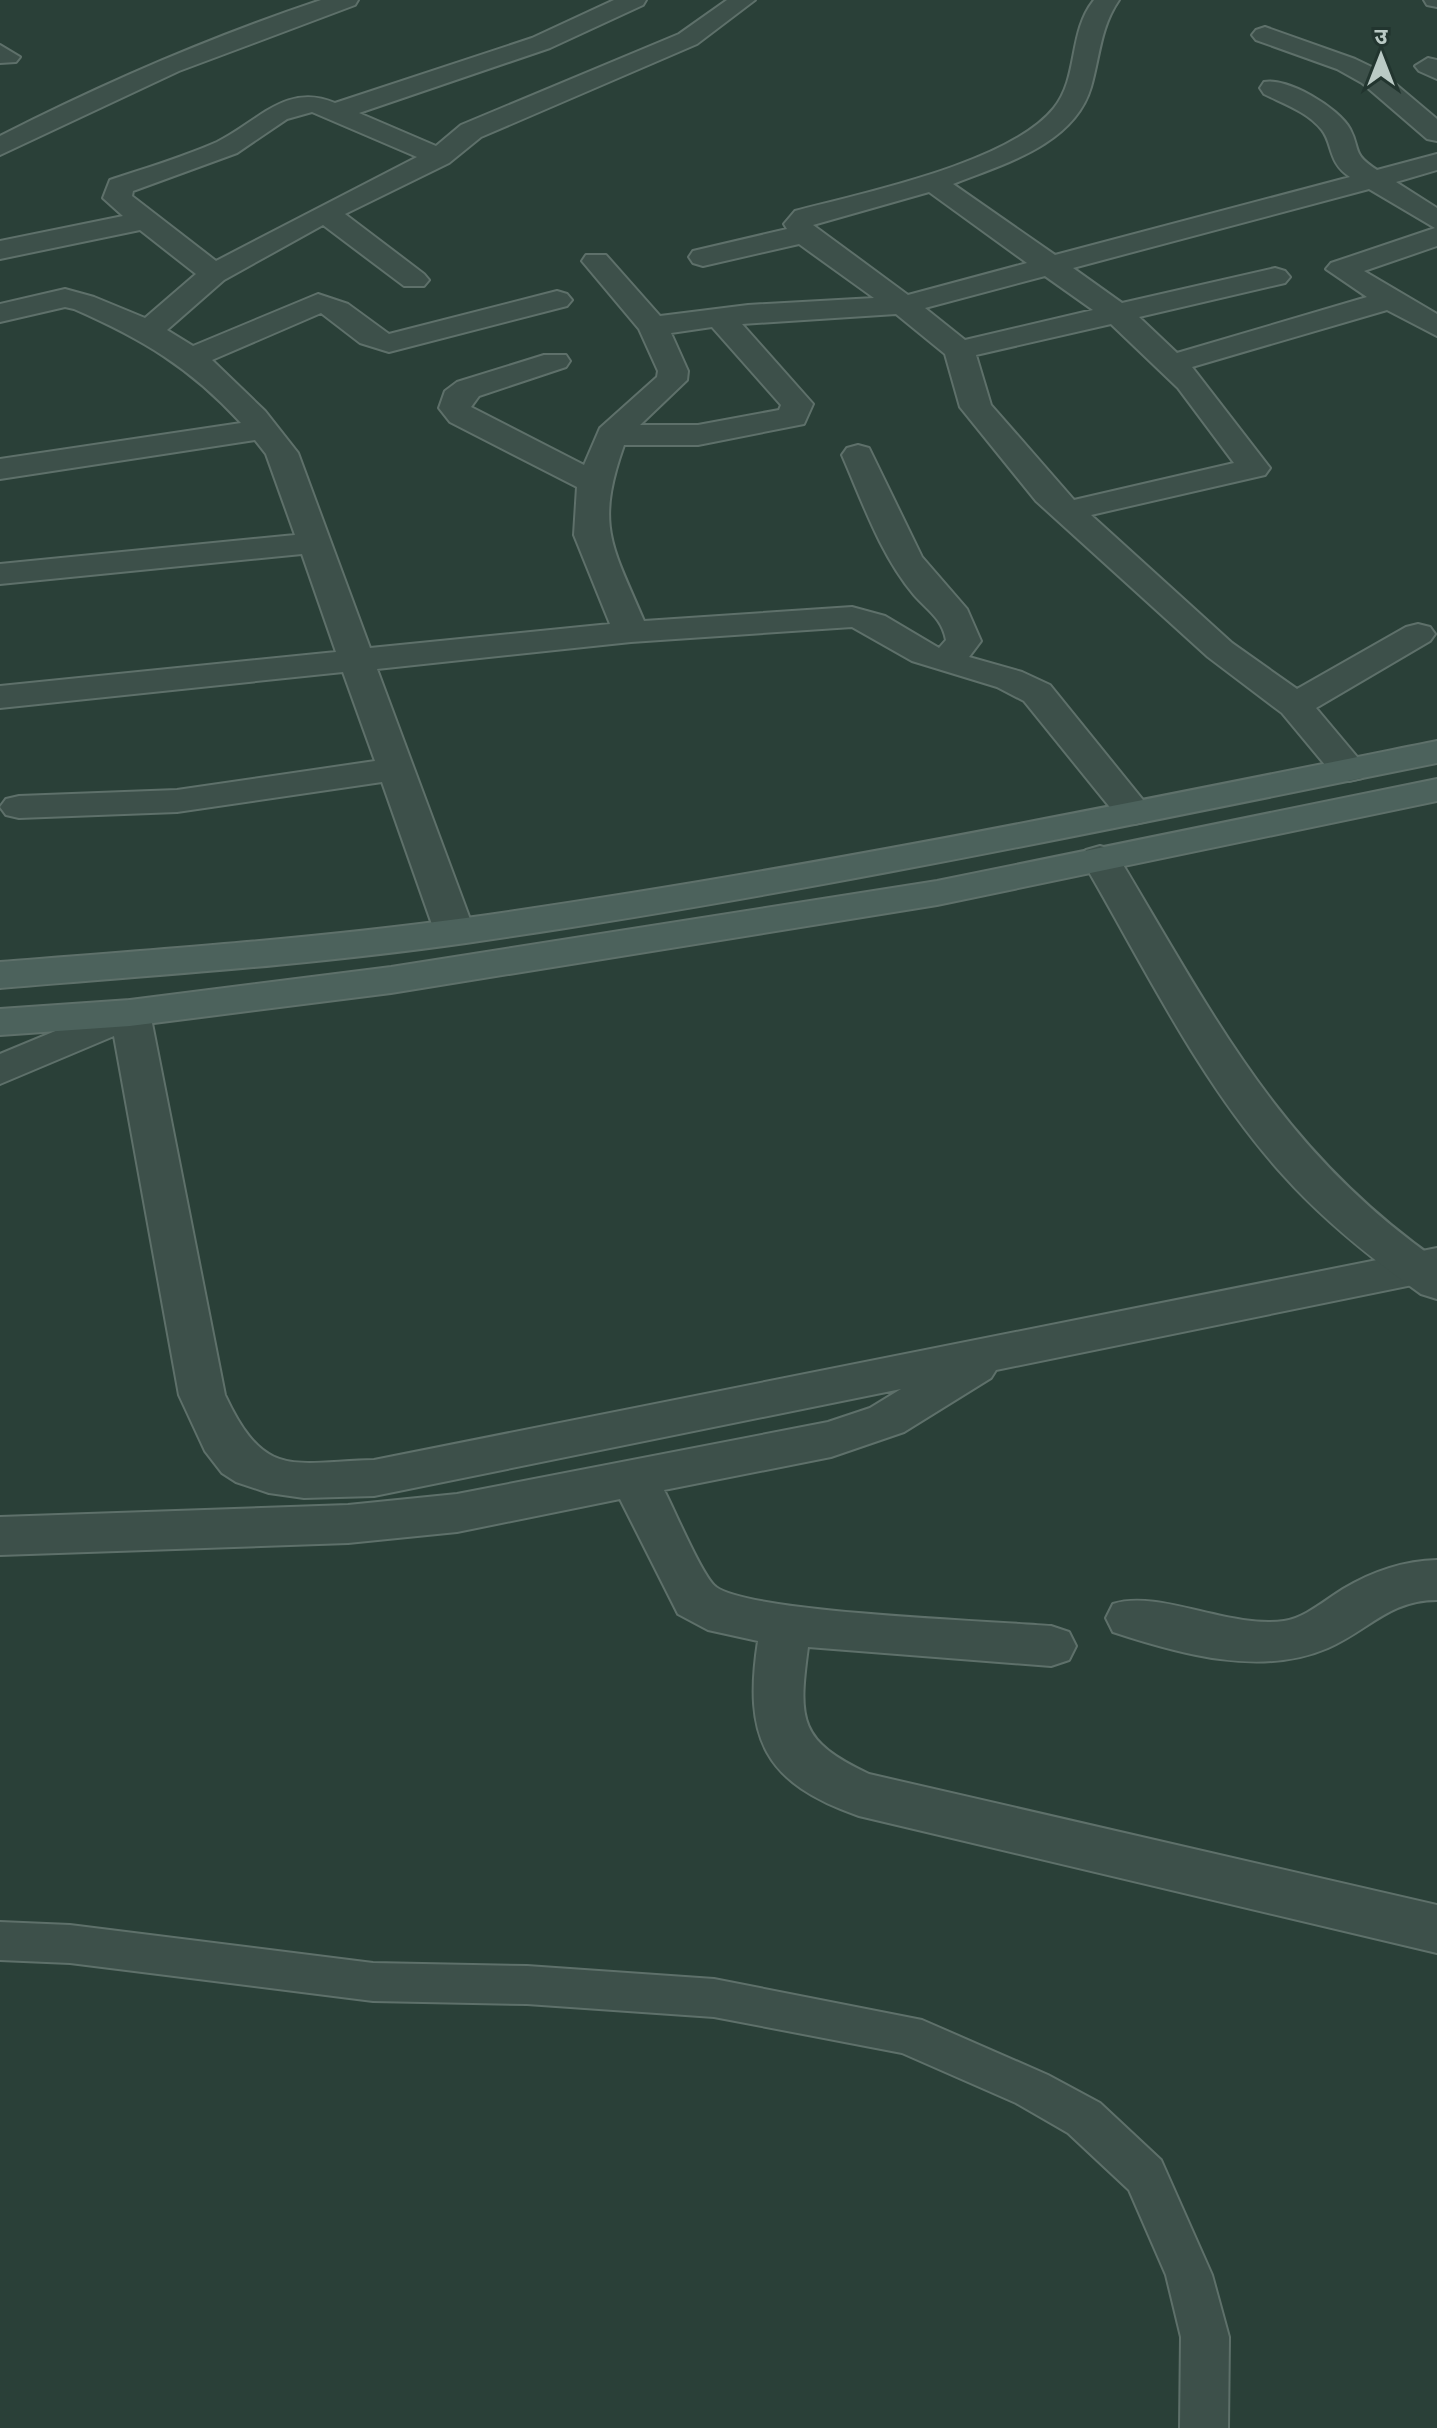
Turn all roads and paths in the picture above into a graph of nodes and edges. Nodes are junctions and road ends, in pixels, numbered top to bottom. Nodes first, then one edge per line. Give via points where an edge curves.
1 (346, 0) edge
2 (634, 0) edge
3 (1107, 0) edge
4 (732, 2) edge
5 (1265, 35) dead end
6 (1273, 88) dead end
7 (335, 112) junction
8 (1437, 133) edge
9 (0, 147) edge
10 (439, 157) junction
11 (1437, 162) edge
12 (1373, 179) junction
13 (933, 182) junction
14 (325, 213) junction
15 (146, 220) junction
16 (1437, 220) edge
17 (804, 234) junction
18 (1437, 236) edge
19 (0, 250) edge
20 (703, 257) dead end
21 (596, 261) dead end
22 (1050, 264) junction
23 (214, 274) junction
24 (1275, 277) dead end
25 (414, 280) dead end
26 (1392, 299) junction
27 (557, 300) dead end
28 (903, 305) junction
29 (0, 313) edge
30 (1118, 314) junction
31 (720, 318) junction
32 (653, 326) junction
33 (1437, 327) edge
34 (148, 331) junction
35 (959, 350) junction
36 (192, 358) junction
37 (555, 361) dead end
38 (1171, 364) junction
39 (264, 429) junction
40 (611, 435) junction
41 (858, 455) dead end
42 (0, 469) edge
43 (594, 483) junction
44 (1067, 511) junction
45 (315, 543) junction
46 (0, 574) edge
47 (631, 632) junction
48 (1431, 635) edge
49 (354, 659) junction
50 (947, 660) junction
51 (0, 697) edge
52 (1295, 705) junction
53 (1437, 752) edge
54 (394, 769) junction
55 (1349, 770) junction
56 (1437, 790) edge
57 (19, 807) dead end
58 (1134, 813) junction
59 (1100, 858) junction
60 (454, 930) junction
61 (0, 975) edge
62 (130, 1013) junction
63 (0, 1022) edge
64 (0, 1070) edge
65 (1430, 1272) edge
66 (992, 1354) junction
67 (634, 1479) junction
68 (0, 1536) edge
69 (1437, 1580) edge
70 (1131, 1618) dead end
71 (786, 1625) junction
72 (1051, 1646) dead end
73 (1437, 1929) edge
74 (0, 1941) edge
75 (1204, 2428) edge

1 - 9 street via 20,123
2 - 7 street via 541,43
3 - 13 street via 1094,19 1073,100 1057,121 1041,136
4 - 10 street via 688,39 488,122
5 - 8 street via 1371,77
6 - 12 street via 1319,111 1338,131 1346,159
7 - 10 street
7 - 15 street via 315,104 288,106 229,146 120,186 117,198
10 - 14 street
11 - 12 street
12 - 16 street
12 - 22 street
13 - 17 street via 805,217 798,224
13 - 22 street
14 - 23 street
14 - 25 street
15 - 19 street
15 - 23 street
17 - 20 street
17 - 28 street
18 - 26 street via 1341,269
21 - 32 street
22 - 28 street
22 - 30 street
23 - 34 street
24 - 30 street
26 - 33 street
26 - 38 street
27 - 36 street via 389,343 378,342 336,307 318,303
28 - 31 street
28 - 35 street
29 - 34 street via 65,298
30 - 35 street
30 - 38 street
31 - 32 street
31 - 40 street via 797,404 793,417 698,435
32 - 40 street via 672,380
34 - 36 street
35 - 44 street via 976,407
36 - 39 street
37 - 43 street via 468,389 456,398 455,408
38 - 44 street via 1254,468
39 - 42 street
39 - 45 street via 282,453
40 - 43 street
41 - 50 street via 913,572 962,627 964,641
43 - 47 street via 591,535
44 - 52 street via 1220,650
45 - 46 street
45 - 49 street
47 - 49 street
47 - 50 street via 852,617 873,620 925,655
48 - 52 street
49 - 51 street
49 - 54 street
50 - 58 street via 1017,680 1037,693
52 - 55 street
53 - 55 main road
54 - 57 street via 177,801
54 - 60 street
55 - 58 main road
56 - 59 main road
58 - 60 main road via 903,858
59 - 62 main road via 922,896 391,980
59 - 65 street via 1232,1078 1282,1146 1339,1207
60 - 61 main road via 321,948
62 - 63 main road
62 - 64 street
62 - 66 street via 202,1395 223,1440 240,1461 276,1476 374,1478
65 - 66 street
66 - 67 street via 887,1420 831,1439
67 - 68 street via 457,1513 348,1524
67 - 71 street via 696,1600 726,1616
69 - 70 street via 1396,1582 1317,1631 1287,1641 1262,1643
71 - 72 street
71 - 73 street via 775,1700 785,1738 810,1770 859,1794
74 - 75 lane via 70,1944 373,1982 527,1985 700,1997 906,2034 1032,2089 1084,2118 1145,2175 1189,2275 1205,2337

